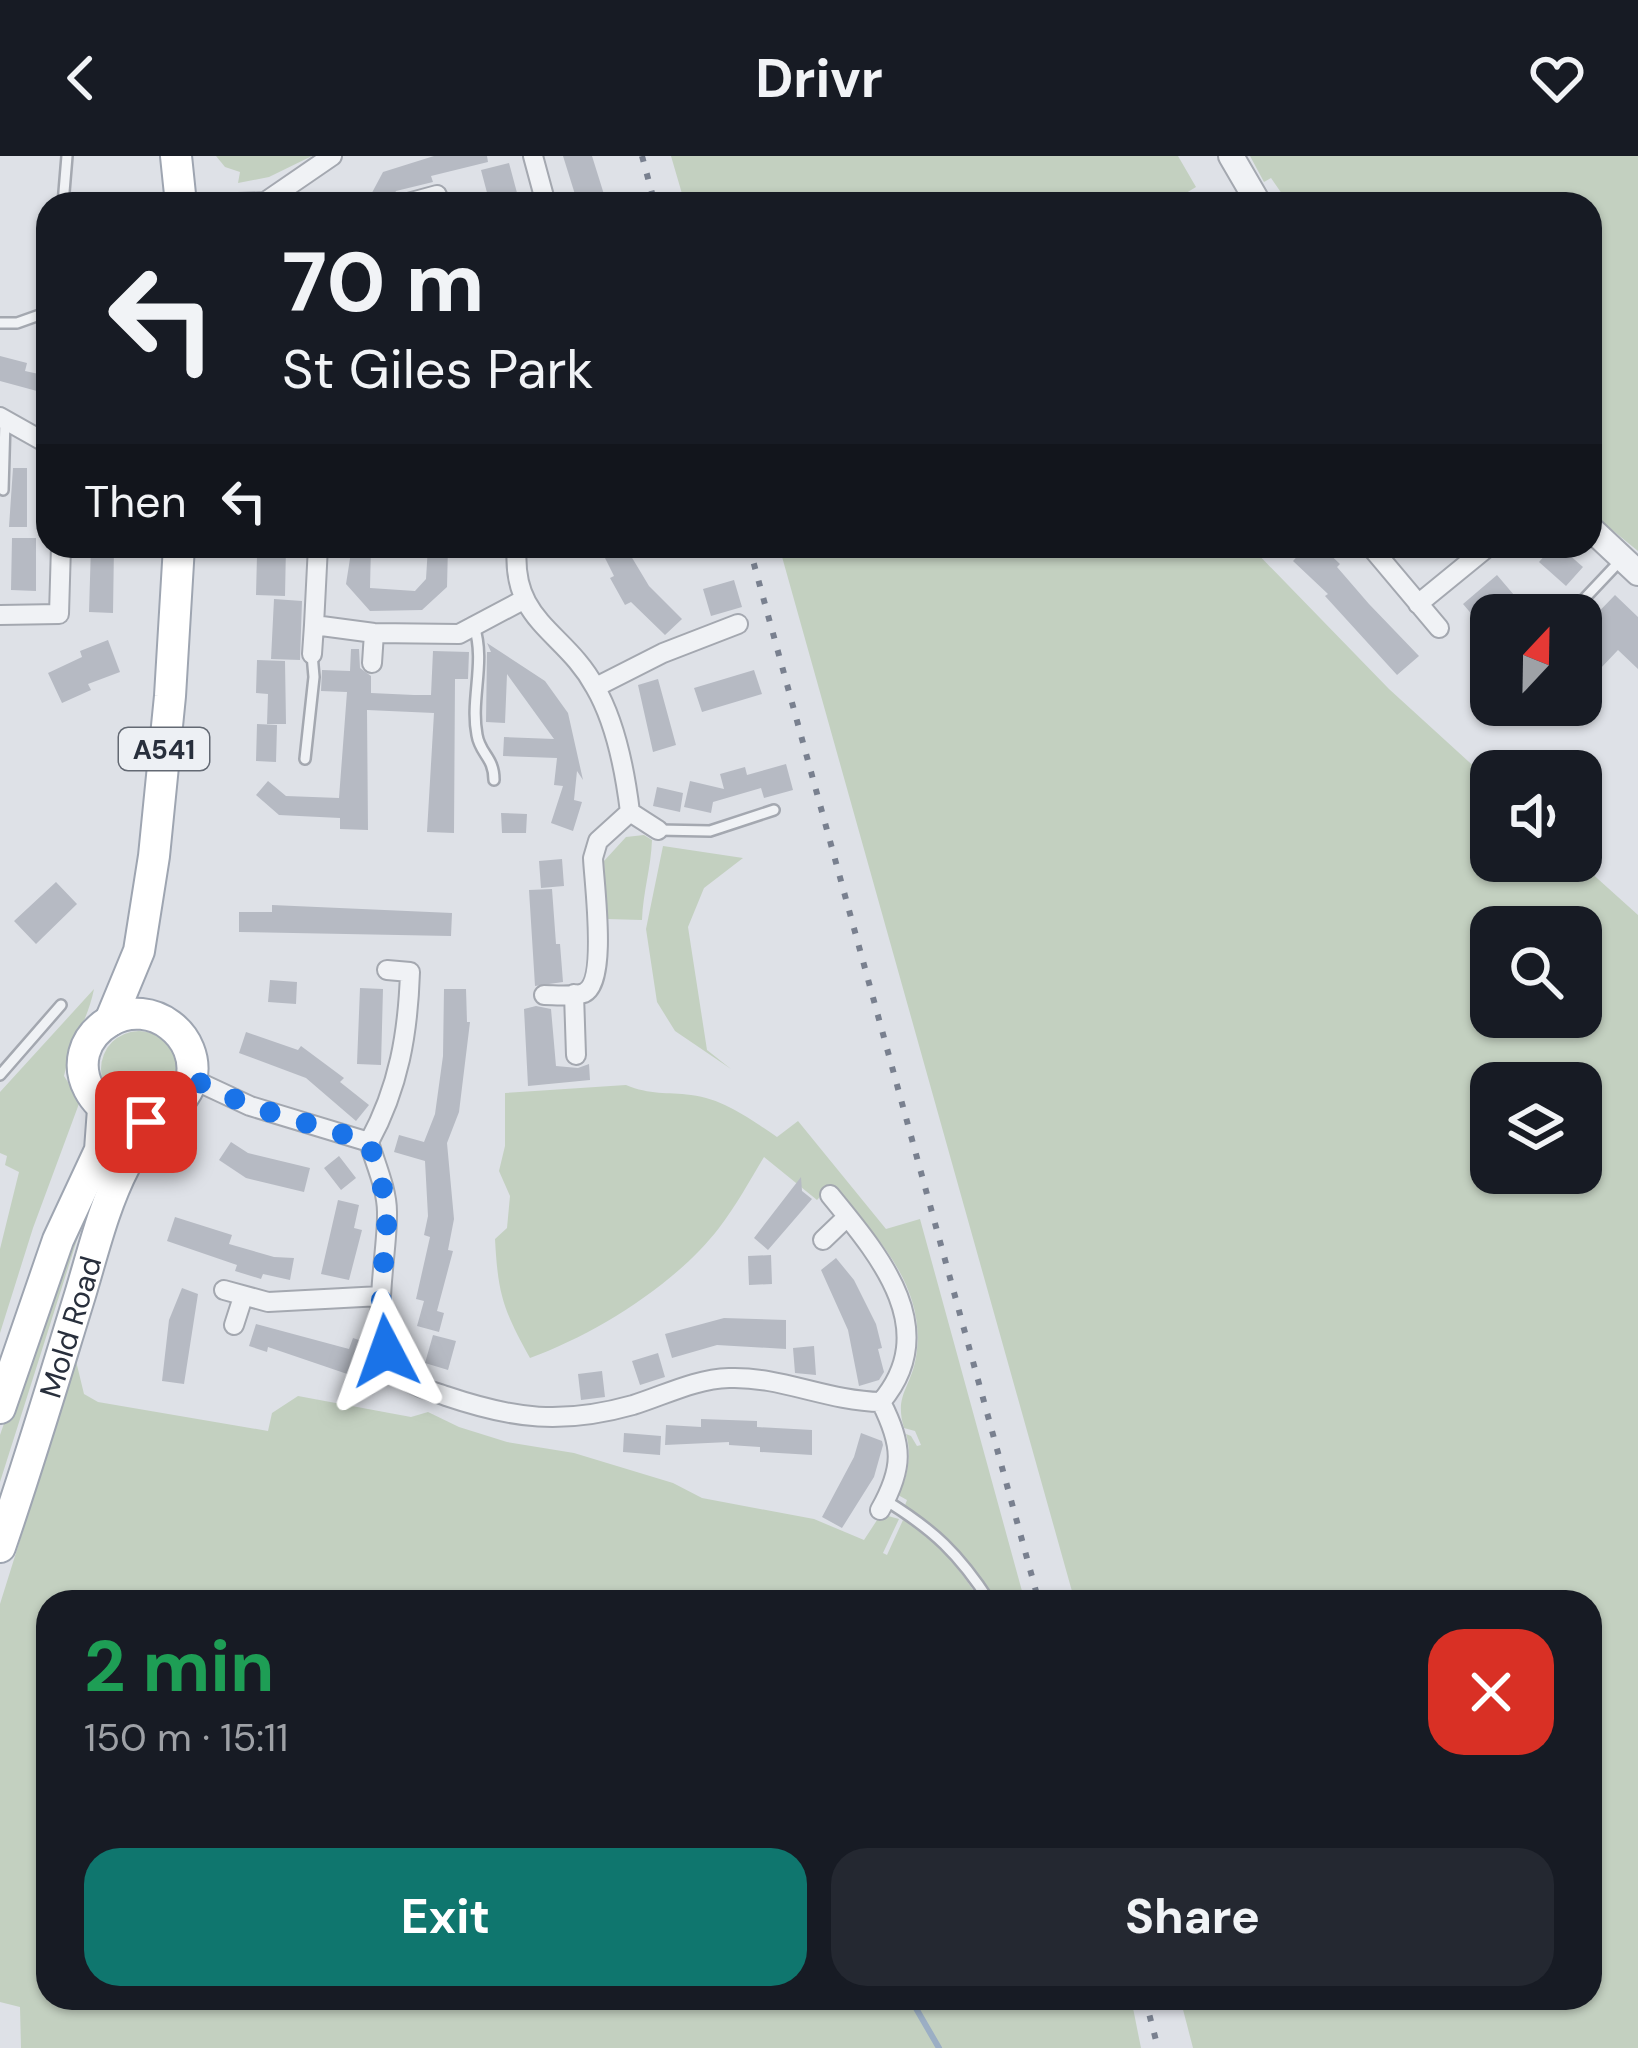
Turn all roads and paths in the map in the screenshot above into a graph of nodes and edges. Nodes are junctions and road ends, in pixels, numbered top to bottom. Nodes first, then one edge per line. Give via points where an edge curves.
1 (67, 156) edge
2 (176, 156) edge
3 (332, 156) edge
4 (533, 156) edge
5 (1232, 156) edge
6 (64, 192) edge
7 (180, 192) edge
8 (280, 192) edge
9 (543, 192) edge
10 (1252, 192) edge
11 (36, 318) edge
12 (0, 323) edge
13 (2, 418) edge
14 (36, 437) edge
15 (4, 490) dead end
16 (1602, 539) edge
17 (61, 558) edge
18 (178, 558) edge
19 (317, 558) edge
20 (516, 558) edge
21 (1380, 558) edge
22 (1474, 558) edge
23 (1630, 566) edge
24 (1595, 594) edge
25 (523, 600) junction
26 (1418, 604) junction
27 (0, 615) edge
28 (738, 624) dead end
29 (314, 625) junction
30 (474, 626) junction
31 (1439, 628) dead end
32 (374, 633) junction
33 (312, 654) joint
34 (372, 663) dead end
35 (596, 687) junction
36 (305, 759) dead end
37 (494, 780) dead end
38 (774, 809) dead end
39 (630, 812) junction
40 (658, 830) joint
41 (139, 951) junction
42 (387, 970) dead end
43 (574, 994) junction
44 (544, 995) dead end
45 (62, 1005) dead end
46 (161, 1018) junction
47 (110, 1021) junction
48 (577, 1055) dead end
49 (0, 1075) edge
50 (192, 1079) junction
51 (103, 1109) junction
52 (160, 1118) junction
53 (369, 1142) junction
54 (830, 1195) dead end
55 (847, 1216) junction
56 (823, 1240) dead end
57 (381, 1296) junction
58 (234, 1325) dead end
59 (881, 1402) junction
60 (0, 1408) edge
61 (883, 1505) joint
62 (0, 1547) edge
63 (982, 1590) edge

1 - 6 lane
2 - 7 main road
3 - 8 street
4 - 9 street
5 - 10 street
11 - 12 lane
13 - 14 street
13 - 15 lane
16 - 23 street
17 - 27 street via 59,614
18 - 41 main road, A541
19 - 29 street
20 - 25 street
21 - 26 street
22 - 26 street
23 - 24 lane
25 - 30 street
25 - 35 street
26 - 31 street
28 - 35 street
29 - 32 street
29 - 33 street
30 - 32 street via 459,634
30 - 37 lane via 476,735
32 - 34 street
33 - 36 lane
35 - 39 street
38 - 40 lane via 710,831
39 - 40 street
39 - 43 street via 598,841 593,858 607,935 597,976
41 - 46 main road, A541
41 - 47 main road, A541
42 - 53 street via 410,972 408,1031 388,1108
43 - 44 street
43 - 48 street via 567,1029
45 - 49 lane
46 - 47 main road
46 - 50 main road via 187,1043
47 - 51 main road via 84,1063
50 - 52 main road
50 - 53 street
51 - 52 main road via 130,1122
51 - 60 main road, Mold Road via 100,1150 63,1226
52 - 62 main road, Mold Road via 111,1199
53 - 57 street via 388,1207
54 - 55 street
55 - 56 street
55 - 59 street via 898,1296 909,1336 903,1370
57 - 58 street via 288,1302 234,1294
57 - 59 street via 386,1351 401,1377 500,1414 564,1420 735,1377 845,1402
59 - 61 street via 899,1448
61 - 63 lane via 928,1526

